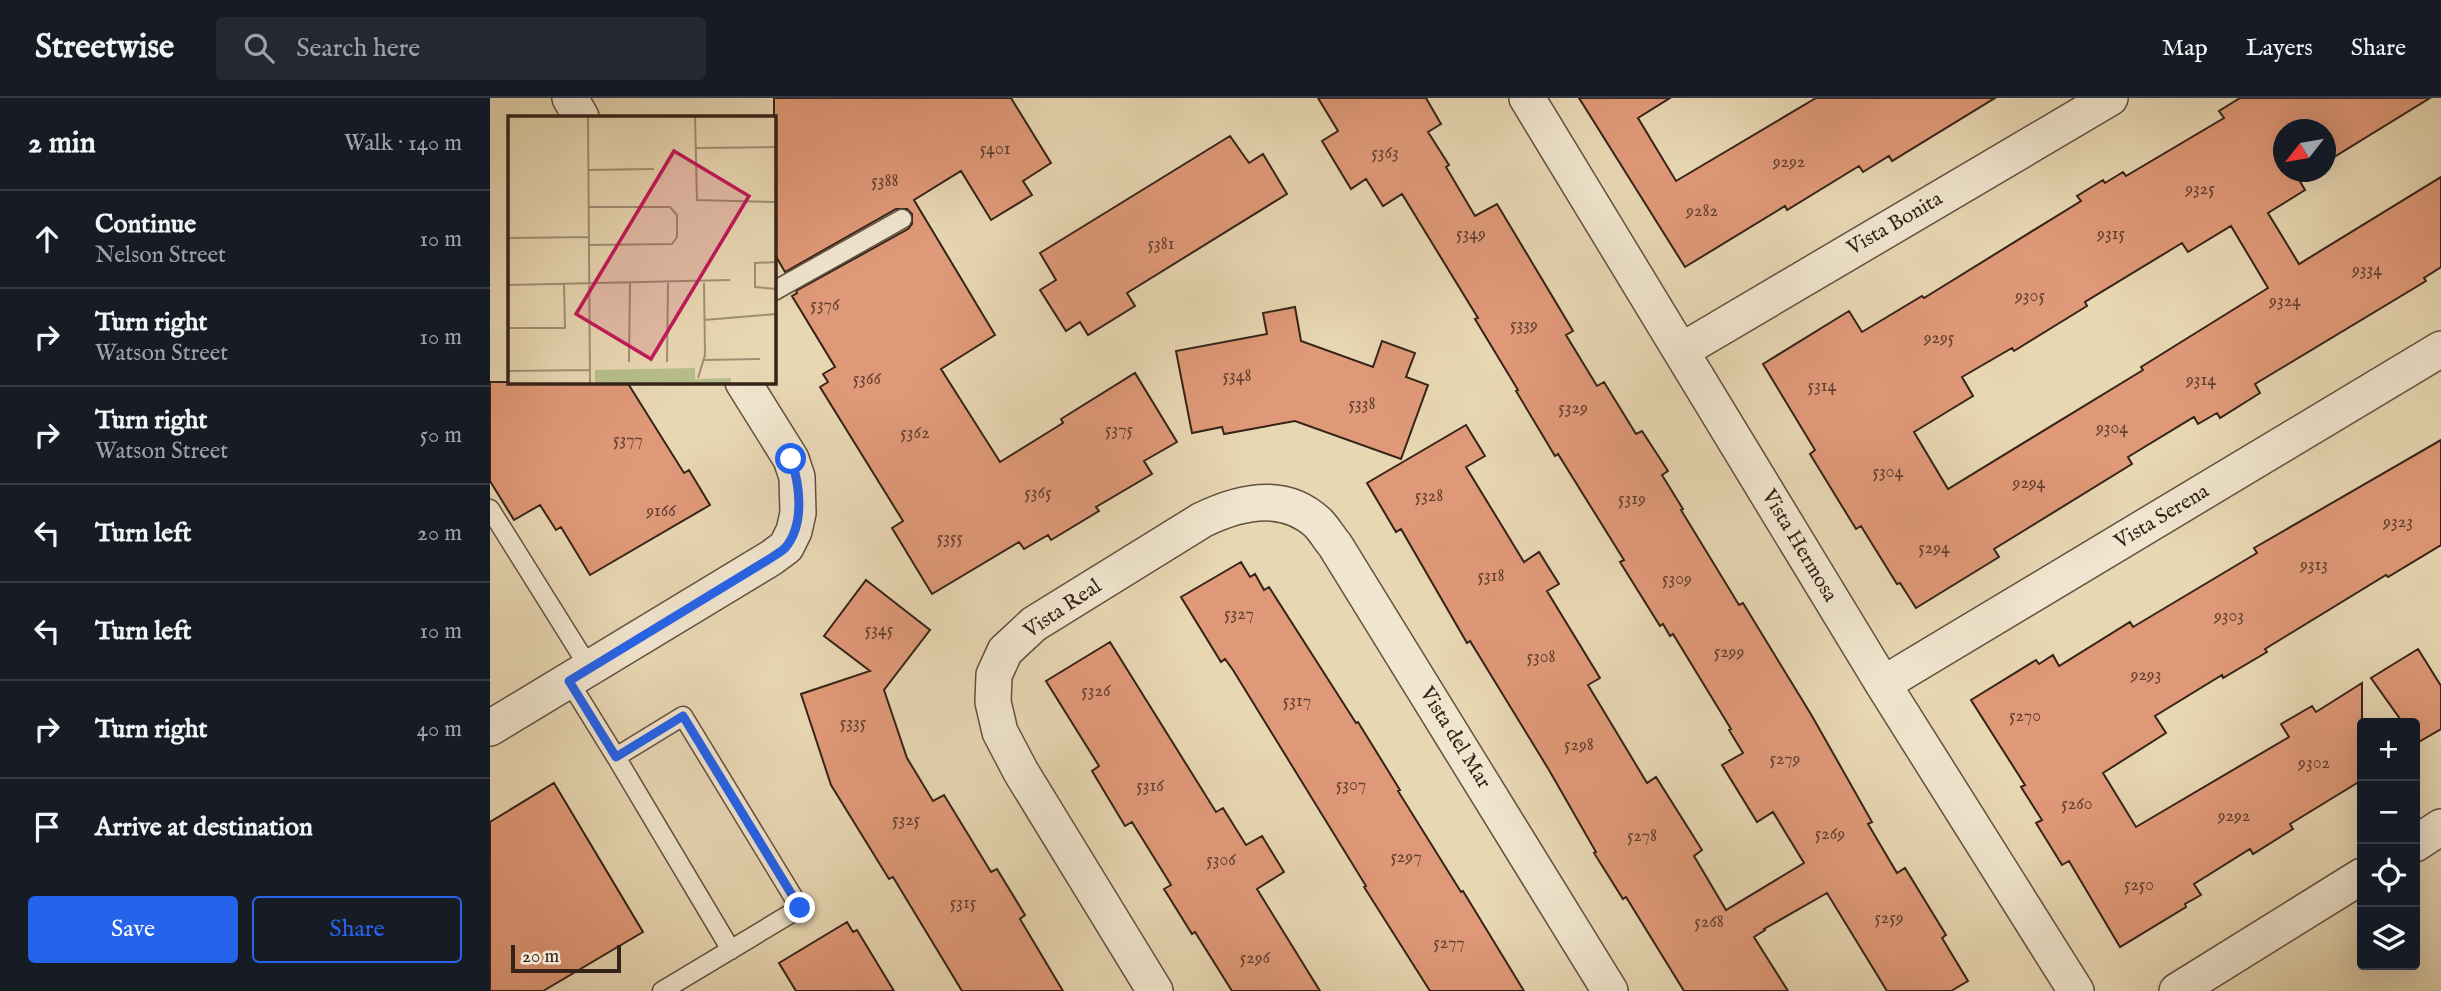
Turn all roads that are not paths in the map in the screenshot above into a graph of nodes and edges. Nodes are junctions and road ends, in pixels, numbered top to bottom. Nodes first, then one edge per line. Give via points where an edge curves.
1 (569, 98) edge
2 (1527, 98) edge
3 (2110, 98) edge
4 (580, 116) edge
5 (902, 219) dead end
6 (775, 290) edge
7 (2441, 349) edge
8 (1681, 351) junction
9 (744, 383) edge
10 (1282, 504) joint
11 (490, 509) edge
12 (579, 675) junction
13 (1883, 684) junction
14 (490, 728) edge
15 (616, 757) junction
16 (2441, 827) edge
17 (2420, 841) edge
18 (2357, 879) edge
19 (731, 950) junction
20 (662, 991) edge
21 (1155, 991) edge
22 (1610, 991) edge
23 (2076, 991) edge
24 (2177, 991) edge

1 - 4 street
2 - 8 street, Vista Hermosa
3 - 8 street, Vista Bonita
5 - 6 lane
7 - 13 street, Vista Serena
8 - 13 street, Vista Hermosa
9 - 12 street via 791,459 797,477 798,513 786,547
10 - 21 street, Vista Real via 1242,504 1202,520 1034,624 1005,651 994,675 993,702 1000,732
10 - 22 street, Vista del Mar via 1318,523 1353,571
11 - 12 lane
12 - 14 street
12 - 15 lane
13 - 23 street, Vista Hermosa
15 - 19 lane
15 - 19 lane via 683,716 800,908
16 - 17 street
18 - 24 street
19 - 20 lane

